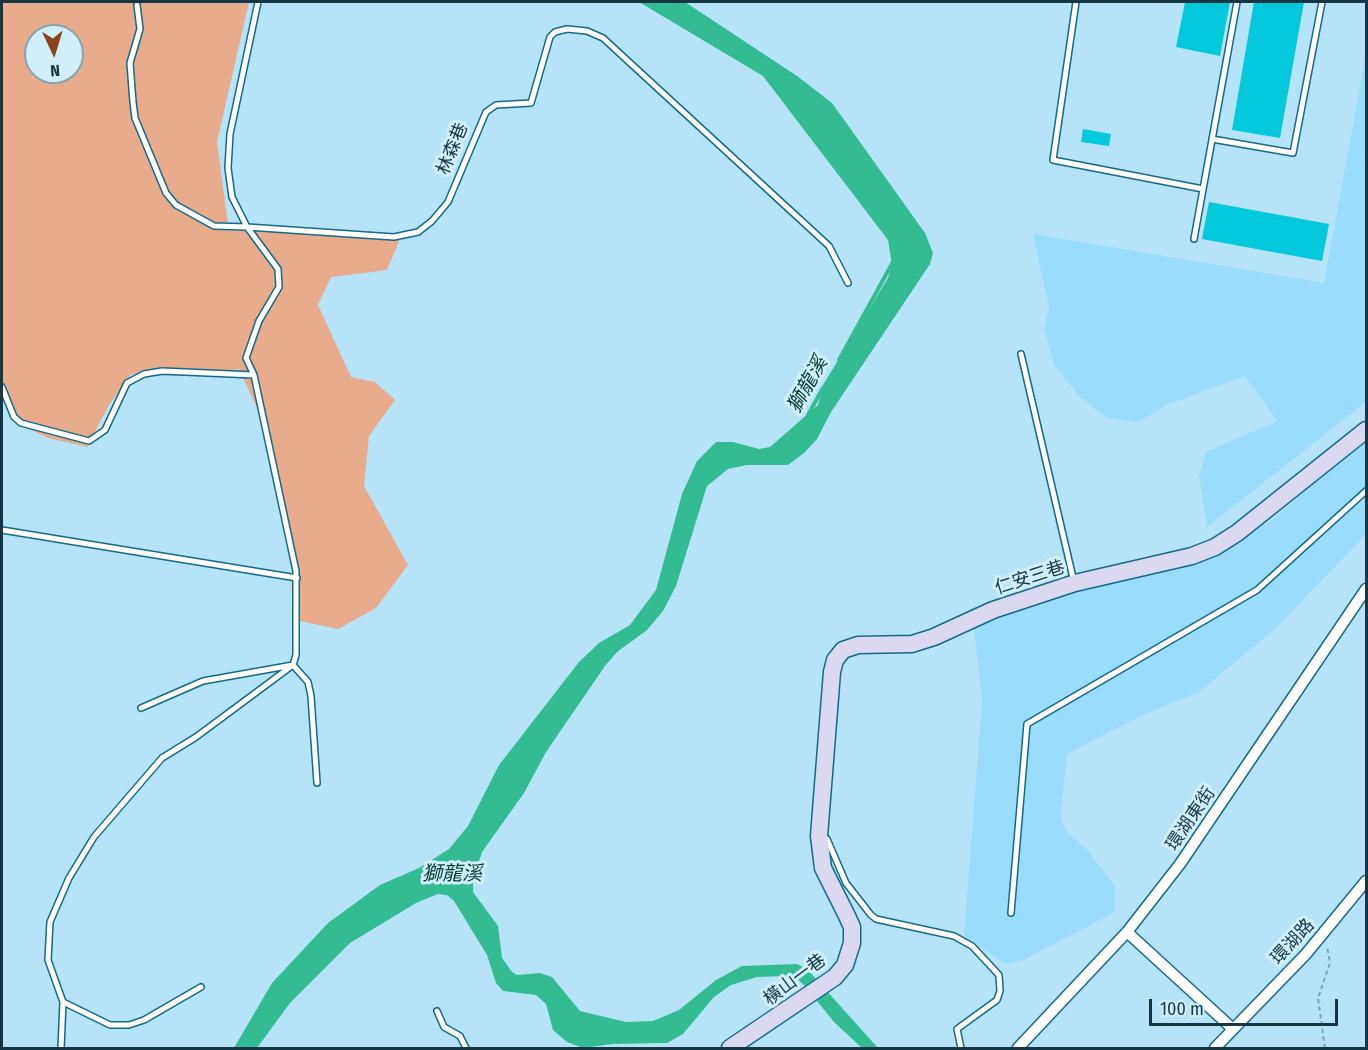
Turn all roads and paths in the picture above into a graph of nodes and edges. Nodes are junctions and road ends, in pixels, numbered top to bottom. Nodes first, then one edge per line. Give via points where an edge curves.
1 (258, 2) edge
2 (1076, 2) edge
3 (1237, 2) edge
4 (1322, 2) edge
5 (137, 5) dead end
6 (1212, 139) junction
7 (1203, 189) junction
8 (247, 227) junction
9 (1194, 239) dead end
10 (848, 283) dead end
11 (1021, 354) dead end
12 (254, 375) junction
13 (2, 387) edge
14 (1366, 430) edge
15 (1366, 491) edge
16 (2, 530) edge
17 (297, 578) junction
18 (1075, 584) junction
19 (1366, 589) edge
20 (293, 665) junction
21 (141, 708) dead end
22 (317, 783) dead end
23 (820, 821) junction
24 (1366, 881) edge
25 (1011, 913) dead end
26 (1127, 932) junction
27 (1324, 934) junction
28 (201, 987) dead end
29 (63, 1002) junction
30 (437, 1011) dead end
31 (1233, 1029) junction
32 (61, 1048) edge
33 (465, 1048) edge
34 (730, 1048) edge
35 (961, 1048) edge
36 (1018, 1048) edge
37 (1215, 1048) edge
38 (1325, 1048) edge

1 - 8 lane via 230,134 228,168 232,197
2 - 7 lane via 1053,160
3 - 6 lane
4 - 6 lane via 1293,153
5 - 8 lane via 140,29 130,63 135,118 166,193 176,205 214,226
6 - 7 lane
7 - 9 lane
8 - 10 lane, 林森巷 via 394,237 418,232 447,202 486,112 496,105 531,104 550,37 567,29 603,38 829,246
8 - 12 lane via 278,269 279,287 259,321 246,358
11 - 18 lane
12 - 13 lane via 162,371 144,374 127,383 105,430 89,441 21,423 14,417
12 - 17 lane
14 - 18 street, 仁安三巷 via 1215,547
15 - 25 lane via 1257,590 1027,724
16 - 17 lane
17 - 20 lane
18 - 23 street, 仁安三巷 via 993,610 912,644 858,645 843,650 832,672
19 - 26 street, 環湖東街 via 1180,864
20 - 21 lane via 203,681
20 - 22 lane via 310,689
20 - 29 lane via 162,758 94,837 69,878 50,922 48,960
23 - 34 street, 橫山一巷 via 823,868 852,927 845,965 835,977
23 - 35 lane via 835,864 871,915 954,936 972,946 999,975 997,1000 957,1029
24 - 27 street, 環湖路
26 - 31 street
26 - 36 street, 環湖東街
27 - 31 street, 環湖路
27 - 38 path via 1330,963 1318,998
28 - 29 lane via 144,1020 118,1026
29 - 32 lane
30 - 33 lane via 444,1027 460,1036
31 - 37 street, 環湖路

